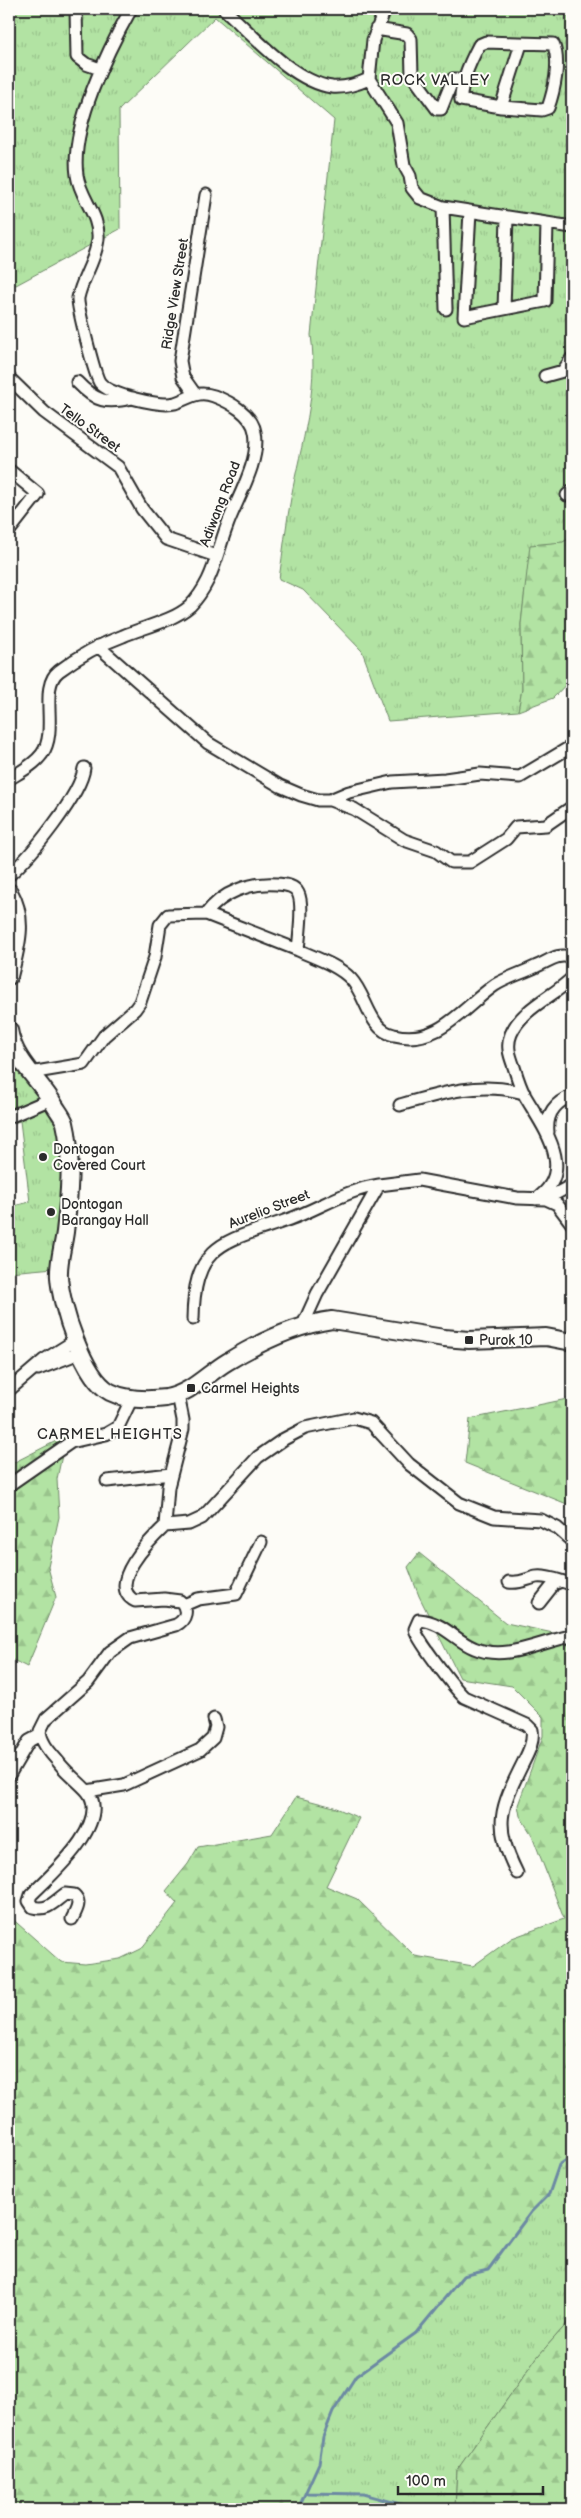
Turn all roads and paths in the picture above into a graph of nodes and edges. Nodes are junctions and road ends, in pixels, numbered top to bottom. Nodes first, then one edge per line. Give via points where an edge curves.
1 (76, 9) edge
2 (131, 9) edge
3 (224, 9) edge
4 (384, 9) edge
5 (376, 29) junction
6 (521, 44) junction
7 (100, 69) junction
8 (369, 79) junction
9 (464, 79) junction
10 (501, 107) junction
11 (206, 195) dead end
12 (443, 208) junction
13 (470, 212) junction
14 (507, 218) junction
15 (547, 224) junction
16 (572, 226) edge
17 (446, 309) dead end
18 (504, 309) junction
19 (572, 358) edge
20 (545, 376) dead end
21 (9, 378) edge
22 (77, 382) dead end
23 (195, 394) junction
24 (135, 398) junction
25 (9, 470) edge
26 (9, 531) edge
27 (216, 556) junction
28 (98, 646) junction
29 (572, 746) edge
30 (84, 768) dead end
31 (9, 779) edge
32 (330, 800) junction
33 (572, 807) edge
34 (9, 875) edge
35 (9, 892) edge
36 (206, 914) junction
37 (13, 948) edge
38 (298, 950) junction
39 (572, 958) edge
40 (9, 976) edge
41 (572, 978) edge
42 (9, 1030) edge
43 (30, 1073) junction
44 (524, 1094) junction
45 (572, 1096) edge
46 (51, 1100) junction
47 (400, 1105) dead end
48 (9, 1117) edge
49 (548, 1134) junction
50 (378, 1185) junction
51 (572, 1185) edge
52 (541, 1199) junction
53 (572, 1224) edge
54 (193, 1319) dead end
55 (302, 1327) junction
56 (572, 1341) edge
57 (79, 1346) junction
58 (9, 1390) edge
59 (178, 1395) junction
60 (132, 1398) junction
61 (172, 1474) junction
62 (107, 1481) dead end
63 (9, 1484) edge
64 (165, 1526) junction
65 (572, 1541) edge
66 (261, 1542) dead end
67 (509, 1582) dead end
68 (567, 1583) edge
69 (539, 1603) dead end
70 (184, 1604) junction
71 (572, 1636) edge
72 (214, 1719) dead end
73 (40, 1735) junction
74 (9, 1775) edge
75 (87, 1791) junction
76 (517, 1872) dead end
77 (72, 1919) dead end

1 - 7 street via 77,57
2 - 7 street
3 - 8 street via 307,80 344,87
4 - 5 street
5 - 8 street
5 - 9 street via 407,34 411,39 412,75 437,109 441,109 453,79
6 - 9 street via 479,44
6 - 10 street
6 - 10 street via 553,44 556,51 555,75 550,102 548,108 542,110
7 - 24 street via 87,108 76,171 98,226 92,262 78,301 100,383
8 - 12 street via 397,123 401,155 412,188 420,198
9 - 10 street via 461,100
11 - 23 street, Ridge View Street via 180,361 183,377
12 - 13 street
12 - 17 street
13 - 14 street
13 - 18 street via 464,317
14 - 15 street
14 - 18 street
15 - 16 street
15 - 18 street via 545,301
19 - 20 street via 563,371
21 - 27 street, Tello Street via 44,412 118,467 142,509 166,539
22 - 24 street via 91,397 115,402
23 - 24 street via 166,404
23 - 27 street, Adiwang Road via 212,396 230,404 250,420 255,432 250,472
25 - 26 street via 38,494
27 - 28 street, Adiwang Road via 209,578 188,607
28 - 31 street, Adiwang Road via 53,677 50,728 44,751 34,763
28 - 32 street via 208,742 301,795
29 - 32 street via 520,777 480,774 392,782
30 - 34 street via 80,786 38,846
32 - 33 street via 354,809 404,840 436,851 451,862 470,862 506,839 516,828 546,825
35 - 37 street via 19,924
36 - 38 street
36 - 38 street via 223,897 247,887 270,884 292,887 299,894 300,903
36 - 43 street via 171,914 162,921 155,957 140,1002 104,1036 84,1064
37 - 40 street
38 - 39 street via 350,978 372,1017 384,1031 395,1036 442,1029 484,993 510,977 556,957
41 - 44 street via 526,1014 511,1033 508,1050
42 - 43 street via 21,1062
43 - 46 street
44 - 47 street via 486,1086 451,1091
44 - 49 street
45 - 49 street via 559,1102 550,1112
46 - 48 street
46 - 57 street via 65,1122 68,1148 66,1218 59,1276 65,1308
49 - 52 street via 557,1165 550,1188
50 - 52 street, Aurelio Street via 419,1180 517,1198
50 - 54 street, Aurelio Street via 348,1192 290,1219 233,1237 214,1250 197,1276
50 - 55 street
51 - 52 street
52 - 53 street via 557,1204
55 - 56 street via 346,1320 444,1338 546,1337
55 - 59 street via 228,1362
57 - 58 street via 29,1371
57 - 60 street via 99,1384 109,1391
59 - 60 street
59 - 61 street via 184,1420
60 - 63 street via 118,1428 71,1442
61 - 62 street
61 - 64 street
64 - 65 street via 189,1524 202,1518 258,1458 284,1439 305,1428 351,1418 371,1423 409,1464 459,1503 494,1517 541,1520
64 - 70 street via 149,1541 131,1567 126,1578 126,1592 136,1601 172,1599
66 - 70 street via 236,1594
67 - 68 street via 522,1583 536,1577
68 - 69 street via 554,1584
70 - 73 street via 186,1615 181,1623 130,1638 110,1652 88,1682 46,1720
71 - 76 street via 525,1649 494,1652 471,1647 430,1622 419,1620 415,1629 416,1637 457,1691 532,1730 530,1749 510,1789 501,1826 501,1835
72 - 75 street via 215,1733 210,1743 200,1750 124,1785
73 - 74 street via 29,1741
73 - 75 street via 72,1778
75 - 77 street via 91,1812 84,1836 66,1862 28,1901 33,1907 41,1908 54,1904 65,1894 74,1895 78,1907

